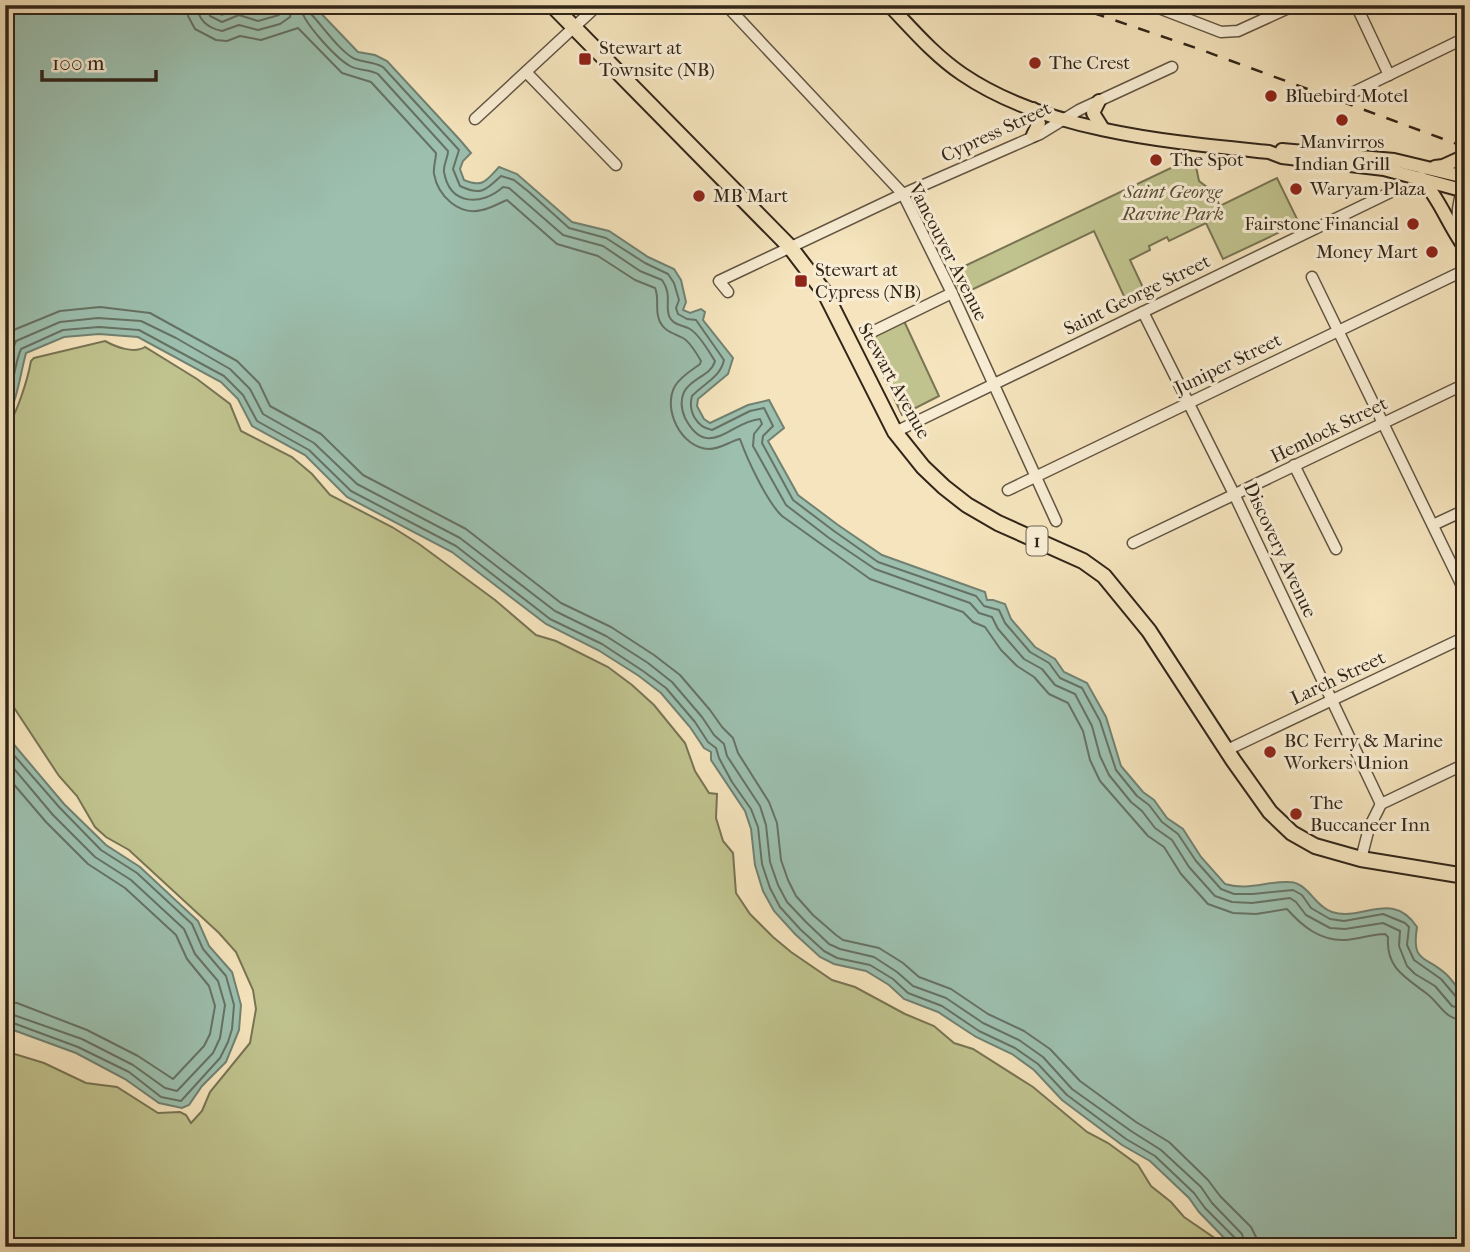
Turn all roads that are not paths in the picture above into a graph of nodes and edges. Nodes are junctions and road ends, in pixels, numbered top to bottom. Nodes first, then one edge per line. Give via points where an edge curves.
1 (552, 5) edge
2 (598, 5) edge
3 (726, 5) edge
4 (888, 5) edge
5 (1151, 5) edge
6 (1183, 5) edge
7 (1295, 5) edge
8 (1356, 5) edge
9 (1281, 8) edge
10 (1191, 20) junction
11 (573, 28) junction
12 (1465, 38) edge
13 (1172, 67) dead end
14 (526, 72) junction
15 (1389, 75) junction
16 (1356, 91) dead end
17 (1099, 101) junction
18 (1033, 109) junction
19 (475, 119) dead end
20 (1066, 119) junction
21 (1103, 129) junction
22 (1033, 135) junction
23 (1271, 152) junction
24 (1465, 156) edge
25 (616, 165) dead end
26 (1431, 167) junction
27 (1421, 178) junction
28 (1464, 185) edge
29 (1395, 190) dead end
30 (903, 194) junction
31 (1465, 217) edge
32 (1463, 245) edge
33 (790, 247) junction
34 (1465, 270) edge
35 (1312, 277) dead end
36 (728, 292) dead end
37 (952, 293) junction
38 (1143, 312) junction
39 (1338, 331) junction
40 (870, 333) dead end
41 (992, 384) junction
42 (1465, 384) edge
43 (1188, 403) junction
44 (1383, 423) junction
45 (895, 432) junction
46 (1294, 466) junction
47 (1036, 477) junction
48 (1007, 491) dead end
49 (1234, 495) junction
50 (1465, 510) edge
51 (1056, 521) dead end
52 (1433, 525) junction
53 (1133, 543) dead end
54 (1336, 548) dead end
55 (1465, 592) edge
56 (1465, 637) edge
57 (1332, 700) junction
58 (1227, 750) junction
59 (1465, 764) edge
60 (1381, 804) junction
61 (1361, 859) junction
62 (1465, 876) edge

1 - 11 highway, Stewart Avenue / 1
2 - 11 street
3 - 30 street, Vancouver Avenue
4 - 18 main road via 935,54 963,75
5 - 10 street
6 - 10 street
7 - 9 street
8 - 15 street
9 - 10 street via 1238,31 1206,29
11 - 14 street
11 - 33 highway, Stewart Avenue / 1
12 - 15 street
13 - 17 street, Cypress Street
14 - 19 street
14 - 25 street
15 - 16 street
17 - 20 street, Cypress Street
17 - 21 main road via 1093,113
18 - 20 main road
18 - 22 main road via 1040,123
20 - 21 main road
20 - 22 street, Cypress Street
21 - 23 main road via 1160,141
22 - 30 street, Cypress Street
23 - 26 main road via 1353,155
23 - 27 main road
24 - 26 main road
26 - 28 main road
27 - 28 main road
27 - 32 main road
28 - 32 street via 1456,215
29 - 38 street, Saint George Street
30 - 33 street, Cypress Street
30 - 37 street, Vancouver Avenue
31 - 32 main road
33 - 36 street, Cypress Street via 719,281
33 - 45 highway, Stewart Avenue / 1 via 825,293
34 - 39 street, Juniper Street
35 - 39 street
37 - 40 street
37 - 41 street, Vancouver Avenue
38 - 41 street, Saint George Street
38 - 43 street, Discovery Avenue
39 - 43 street, Juniper Street
39 - 44 street
41 - 45 street, Saint George Street
41 - 47 street, Vancouver Avenue
42 - 44 street, Hemlock Street
43 - 47 street, Juniper Street
43 - 49 street, Discovery Avenue
44 - 46 street, Hemlock Street
44 - 52 street
45 - 58 highway, Stewart Avenue / 1 via 923,467 967,505 1083,561 1104,576 1149,631
46 - 49 street, Hemlock Street
46 - 54 street
47 - 48 street, Juniper Street
47 - 51 street, Vancouver Avenue
49 - 53 street, Hemlock Street
49 - 57 street, Discovery Avenue
50 - 52 street
52 - 55 street
56 - 57 street, Larch Street
57 - 58 street, Larch Street
57 - 60 street, Discovery Avenue
58 - 61 highway, Stewart Avenue / 1 via 1270,812 1292,833 1315,846
59 - 60 street
60 - 61 street
61 - 62 highway, Stewart Avenue / 1

